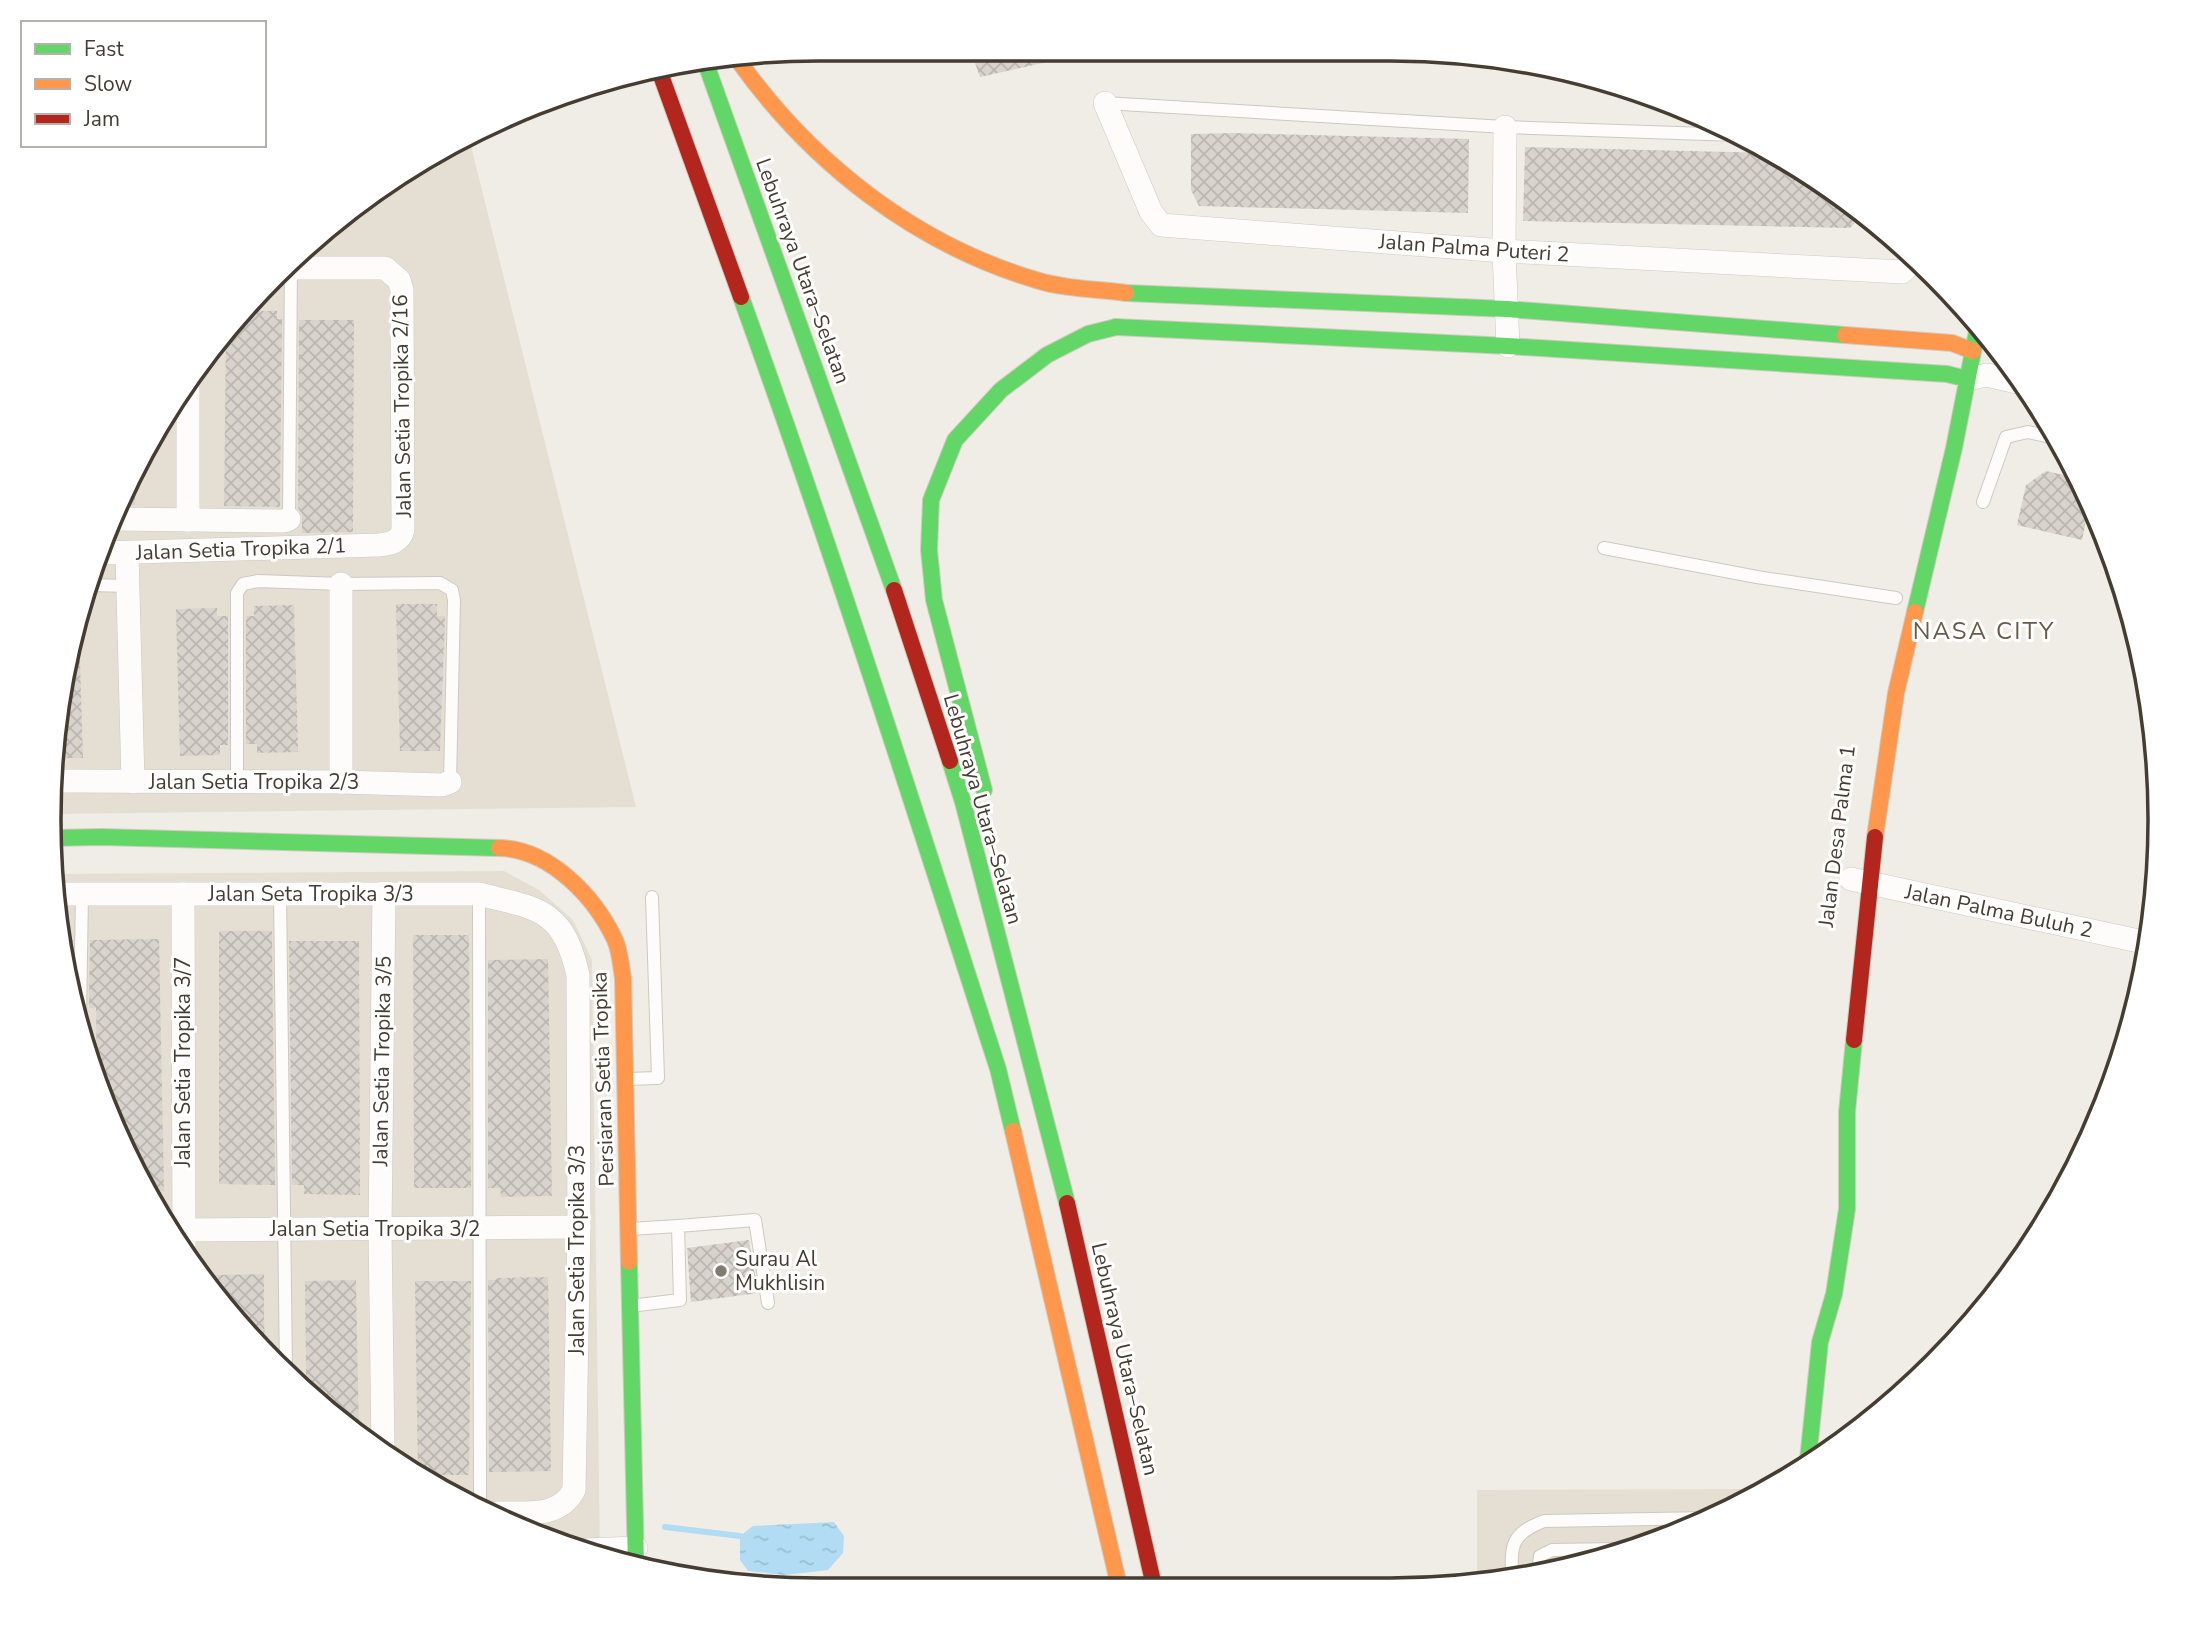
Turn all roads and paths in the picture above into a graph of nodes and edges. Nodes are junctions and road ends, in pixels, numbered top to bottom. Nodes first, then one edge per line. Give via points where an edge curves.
1 (742, 66) edge
2 (708, 70) edge
3 (662, 78) edge
4 (648, 81) edge
5 (1105, 103) joint
6 (1504, 127) junction
7 (1714, 134) edge
8 (1504, 251) junction
9 (302, 265) edge
10 (1908, 266) edge
11 (289, 277) edge
12 (740, 297) junction
13 (1507, 309) junction
14 (1970, 333) edge
15 (1960, 342) junction
16 (1508, 346) junction
17 (1962, 378) junction
18 (2008, 382) edge
19 (187, 401) edge
20 (2043, 435) edge
21 (1983, 502) dead end
22 (123, 519) edge
23 (289, 519) joint
24 (188, 520) junction
25 (379, 545) joint
26 (1604, 548) dead end
27 (110, 553) edge
28 (127, 553) junction
29 (341, 584) junction
30 (98, 585) edge
31 (127, 586) junction
32 (1896, 599) dead end
33 (63, 781) edge
34 (133, 782) junction
35 (237, 782) junction
36 (341, 782) junction
37 (450, 782) joint
38 (987, 802) dead end
39 (62, 838) edge
40 (1855, 879) junction
41 (384, 893) junction
42 (66, 894) edge
43 (82, 894) junction
44 (183, 894) junction
45 (280, 894) junction
46 (479, 894) junction
47 (652, 897) dead end
48 (559, 927) joint
49 (2137, 941) edge
50 (80, 987) edge
51 (1835, 1074) dead end
52 (626, 1079) junction
53 (1831, 1115) dead end
54 (1081, 1196) dead end
55 (678, 1226) junction
56 (180, 1227) edge
57 (579, 1227) junction
58 (479, 1228) junction
59 (285, 1229) junction
60 (380, 1229) junction
61 (629, 1229) junction
62 (186, 1236) edge
63 (1081, 1258) junction
64 (1816, 1296) dead end
65 (768, 1303) dead end
66 (630, 1306) junction
67 (1820, 1342) junction
68 (286, 1359) edge
69 (383, 1439) edge
70 (1802, 1456) edge
71 (480, 1498) edge
72 (513, 1513) edge
73 (1683, 1518) edge
74 (1595, 1549) edge
75 (636, 1555) edge
76 (1539, 1563) edge
77 (1511, 1567) edge
78 (1117, 1578) edge
79 (1151, 1578) edge

1 - 13 main road via 803,139 871,199 944,244 1037,281 1126,293
2 - 63 main road, Lebuhraya Utara–Selatan via 898,601 963,802
3 - 12 main road
4 - 12 main road
5 - 6 lane
5 - 8 street, Jalan Palma Puteri 2 via 1151,212 1161,225
6 - 7 lane
6 - 8 street
8 - 10 street, Jalan Palma Puteri 2 via 1902,272
8 - 13 street
9 - 25 street, Jalan Setia Tropika 2/16 via 385,268 400,280 403,530 396,541
11 - 23 lane
12 - 78 main road via 857,631 998,1069
13 - 15 main road
13 - 16 street
14 - 15 main road, Jalan Desa Palma 1
15 - 17 street
15 - 17 main road, Jalan Desa Palma 1
16 - 17 main road
16 - 38 main road via 1116,327 1088,334 1047,355 1001,390 955,440 930,500 934,600
17 - 18 street
17 - 40 main road, Jalan Desa Palma 1 via 1954,448
19 - 24 street
20 - 21 lane via 2028,432 2006,437
22 - 24 street
23 - 24 street
25 - 28 street, Jalan Setia Tropika 2/1
26 - 32 lane
27 - 28 street, Jalan Setia Tropika 2/1
28 - 31 street
29 - 35 lane via 258,581 243,584 237,593
29 - 36 street
29 - 37 lane via 440,583 452,590
30 - 31 lane
31 - 34 street
33 - 34 street, Jalan Setia Tropika 2/3
34 - 35 street, Jalan Setia Tropika 2/3
35 - 36 street, Jalan Setia Tropika 2/3
36 - 37 street, Jalan Setia Tropika 2/3
39 - 52 main road, Persiaran Setia Tropika via 471,846 506,848 534,857 561,871 581,890 616,943 623,978
40 - 49 street, Jalan Palma Buluh 2
40 - 67 main road, Jalan Desa Palma 1 via 1847,1209 1834,1294
41 - 45 street, Jalan Seta Tropika 3/3
41 - 46 street, Jalan Seta Tropika 3/3
41 - 60 street, Jalan Setia Tropika 3/5
42 - 43 street, Jalan Seta Tropika 3/3
43 - 44 street, Jalan Seta Tropika 3/3
43 - 50 lane
44 - 45 street, Jalan Seta Tropika 3/3
44 - 56 street, Jalan Setia Tropika 3/7
45 - 59 lane
46 - 48 street, Jalan Seta Tropika 3/3 via 535,908
46 - 58 lane
47 - 52 lane via 658,1078
48 - 57 street, Jalan Setia Tropika 3/3 via 578,975
51 - 53 main road
52 - 61 main road, Persiaran Setia Tropika
54 - 63 main road
55 - 61 lane
55 - 65 lane via 755,1220
55 - 66 lane via 680,1300
57 - 58 street, Jalan Setia Tropika 3/2
57 - 72 street, Jalan Setia Tropika 3/3 via 574,1490 561,1507 548,1512
58 - 60 street, Jalan Setia Tropika 3/2
58 - 71 lane
59 - 60 street, Jalan Setia Tropika 3/2
59 - 62 street, Jalan Setia Tropika 3/2
59 - 68 lane
60 - 69 street, Jalan Setia Tropika 3/5
61 - 66 main road, Persiaran Setia Tropika
63 - 79 main road, Lebuhraya Utara–Selatan
64 - 67 main road, Jalan Desa Palma 1
66 - 75 main road, Persiaran Setia Tropika
67 - 70 main road, Jalan Desa Palma 1
73 - 77 lane via 1544,1521 1516,1537
74 - 76 lane via 1552,1550 1540,1556

